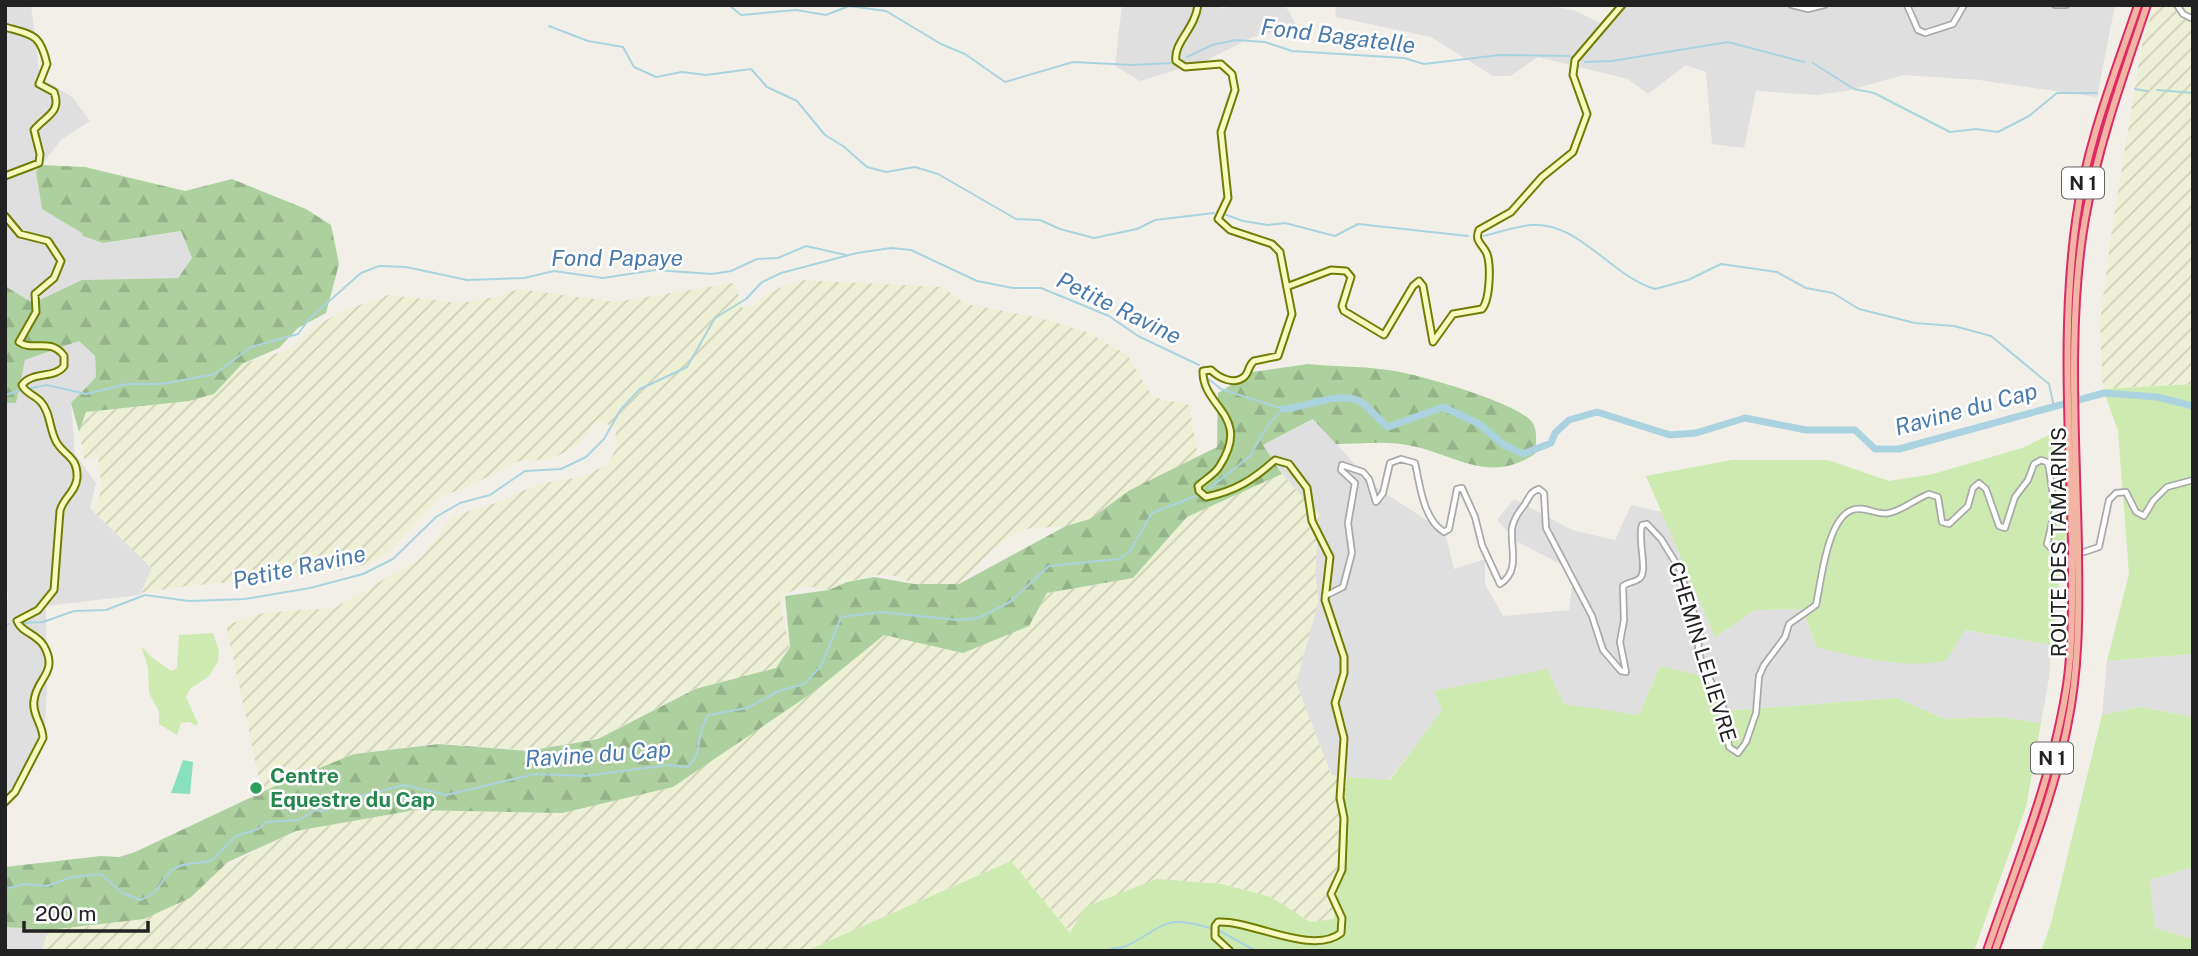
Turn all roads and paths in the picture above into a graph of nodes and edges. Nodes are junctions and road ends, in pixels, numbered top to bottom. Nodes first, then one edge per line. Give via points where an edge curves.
1 (1198, 5) edge
2 (1622, 5) edge
3 (1792, 5) edge
4 (1824, 5) edge
5 (1907, 5) edge
6 (1964, 5) edge
7 (2055, 5) edge
8 (2066, 5) edge
9 (2138, 5) edge
10 (2147, 5) edge
11 (2177, 5) edge
12 (2193, 19) edge
13 (5, 27) edge
14 (5, 176) edge
15 (5, 216) edge
16 (1289, 286) junction
17 (2072, 369) junction
18 (2193, 480) edge
19 (2075, 557) junction
20 (1325, 596) junction
21 (5, 802) edge
22 (1230, 951) edge
23 (1987, 951) edge
24 (1995, 951) edge

1 - 16 main road via 1195,20 1176,49 1176,61 1185,67 1221,64 1235,85 1222,132 1228,194 1218,219 1230,230 1276,247
2 - 16 main road via 1575,60 1573,75 1587,114 1573,152 1542,177 1511,212 1479,230 1477,240 1488,261 1487,300 1482,309 1453,314 1433,342 1419,281 1384,335 1344,311 1351,277 1346,271 1331,270
3 - 4 street via 1808,9
5 - 6 street via 1918,30 1925,33 1953,24
7 - 8 street
9 - 17 highway, ROUTE DES TAMARINS / N 1 via 2101,113 2076,220 2068,309
10 - 17 highway, ROUTE DES TAMARINS / N 1 via 2109,117 2084,221
11 - 12 street
13 - 14 main road via 39,40 47,64 39,84 54,92 57,104 34,130 39,163
15 - 21 main road via 20,234 48,241 61,261 54,278 35,294 36,312 19,342 23,346 53,346 64,356 64,366 23,382 22,387 43,404 56,441 75,460 77,476 60,511 54,590 38,610 17,621 40,639 49,668 34,701 43,738
16 - 20 main road via 1292,314 1278,356 1254,361 1246,375 1235,380 1203,371 1209,392 1231,426 1223,459 1198,486 1206,497 1256,478 1275,460 1289,464 1307,488 1311,521 1330,557
17 - 19 highway, ROUTE DES TAMARINS / N 1, bridge
18 - 20 street, CHEMIN LELIEVRE via 2167,487 2144,516 2136,512 2126,492 2116,493 2109,500 2099,547 2084,552 2055,552 2047,544 2055,510 2049,468 2041,460 2015,496 2005,528 1999,526 1986,489 1979,483 1968,506 1949,524 1940,518 1938,497 1929,494 1891,513 1849,511 1828,546 1816,605 1789,624 1764,665 1756,713 1738,753 1729,747 1724,710 1701,660 1700,632 1679,568 1647,524 1642,525 1639,537 1643,573 1623,586 1620,642 1626,672 1600,644 1592,616 1546,528 1544,493 1539,489 1514,518 1515,556 1508,578 1500,584 1462,488 1457,489 1444,532 1428,509 1415,463 1401,459 1390,464 1376,502 1363,472 1342,465 1341,470 1355,483 1348,523 1352,553 1343,587
19 - 23 highway, ROUTE DES TAMARINS / N 1 via 2060,726
19 - 24 highway, ROUTE DES TAMARINS / N 1 via 2078,638 2067,727
20 - 22 main road via 1345,664 1335,703 1344,738 1342,870 1331,894 1342,918 1341,933 1329,943 1308,947 1224,921 1214,930 1217,940

